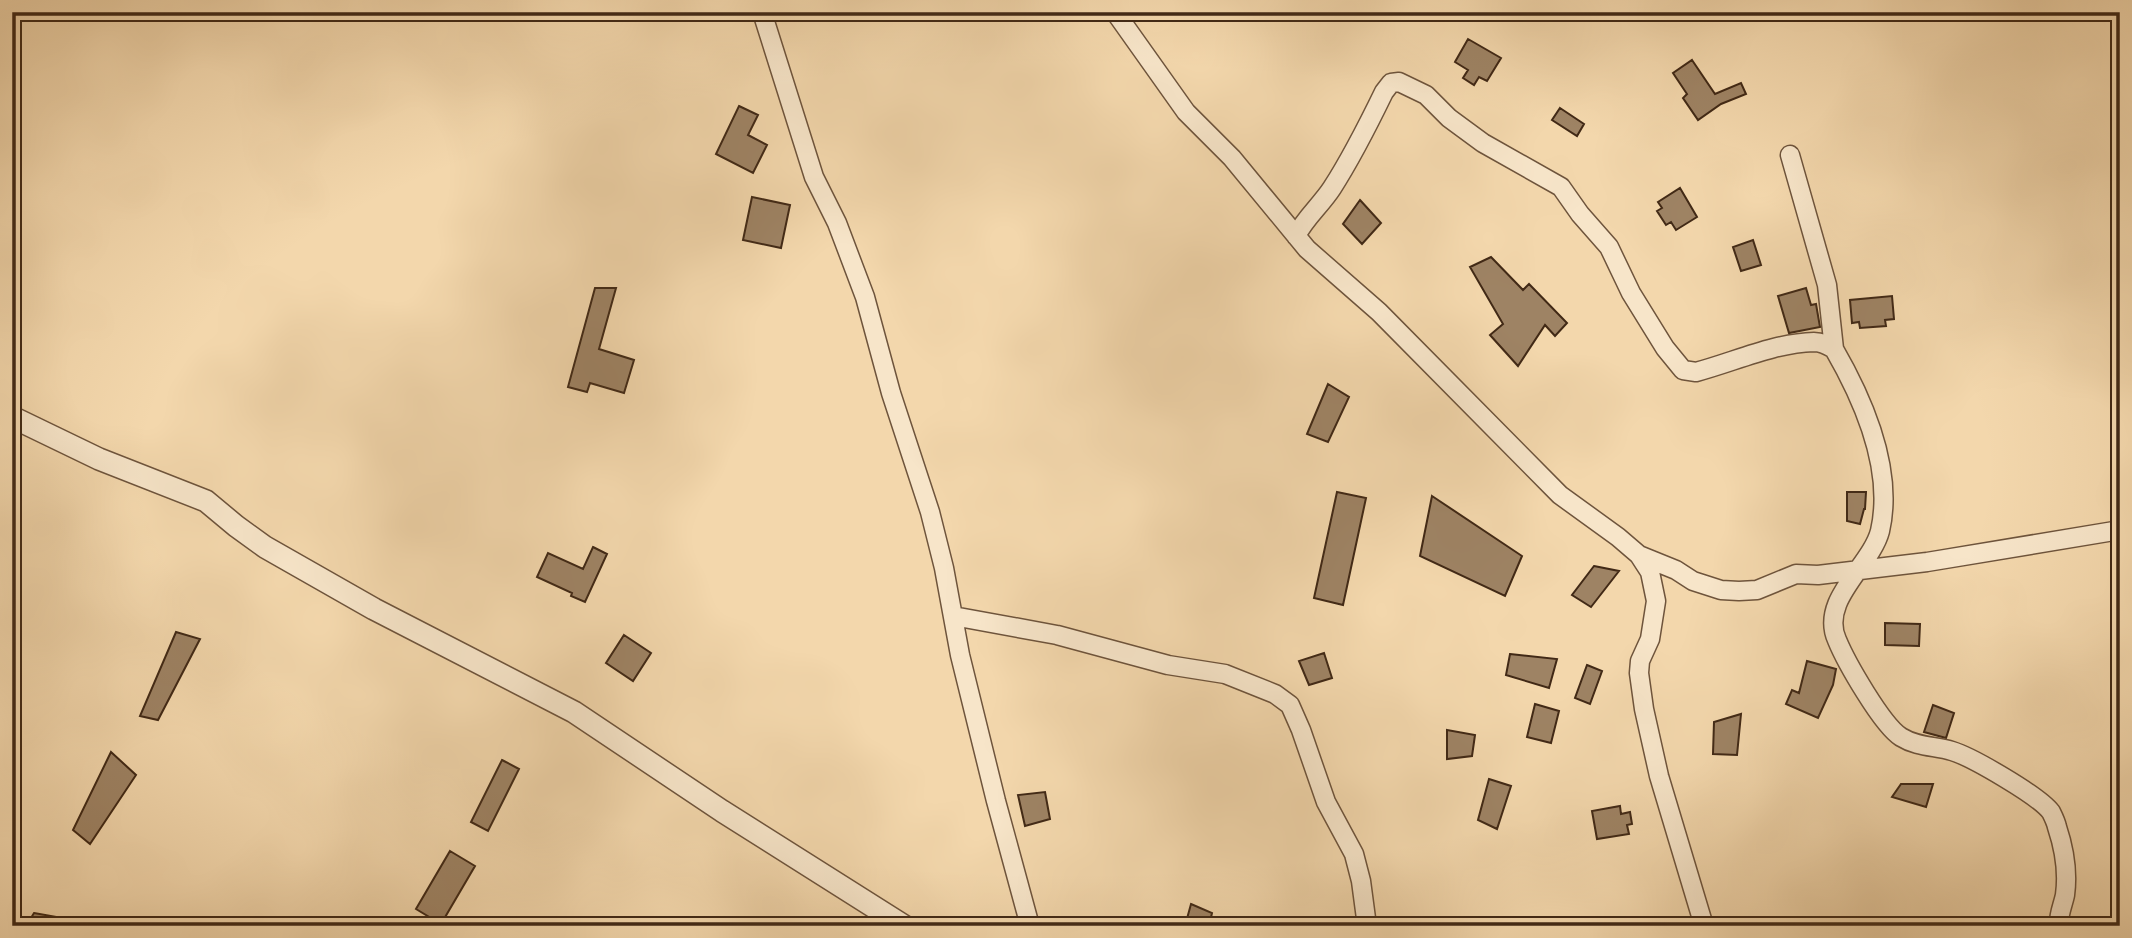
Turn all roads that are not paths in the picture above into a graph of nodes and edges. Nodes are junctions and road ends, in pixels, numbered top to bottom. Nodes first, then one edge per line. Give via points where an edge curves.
1 (762, 12) edge
2 (1115, 12) edge
3 (1790, 155) dead end
4 (1296, 236) junction
5 (1834, 349) junction
6 (12, 417) edge
7 (2120, 530) edge
8 (1639, 555) junction
9 (1858, 571) junction
10 (953, 616) junction
11 (904, 926) edge
12 (1030, 926) edge
13 (1367, 926) edge
14 (1704, 926) edge
15 (2059, 926) edge

1 - 10 street via 814,177 865,297 930,512
2 - 4 street via 1186,112 1232,158
3 - 5 street via 1827,285
4 - 5 street via 1352,157 1384,92 1391,83 1399,82 1426,95 1483,143 1562,187 1609,247 1631,293 1683,370 1696,372 1814,342
4 - 8 street via 1560,495
5 - 9 street via 1866,417 1884,486 1879,535
6 - 11 street via 99,459 206,501 265,547 374,609 575,712
7 - 9 street
8 - 9 street via 1721,590 1757,590 1796,574
8 - 14 street via 1650,572 1656,601 1650,639 1640,661 1644,709
9 - 15 street via 1840,598 1833,622 1835,637 1853,670 1900,736 1974,761 2050,811 2067,873
10 - 12 street
10 - 13 street via 1225,674 1290,705 1326,802 1354,854

